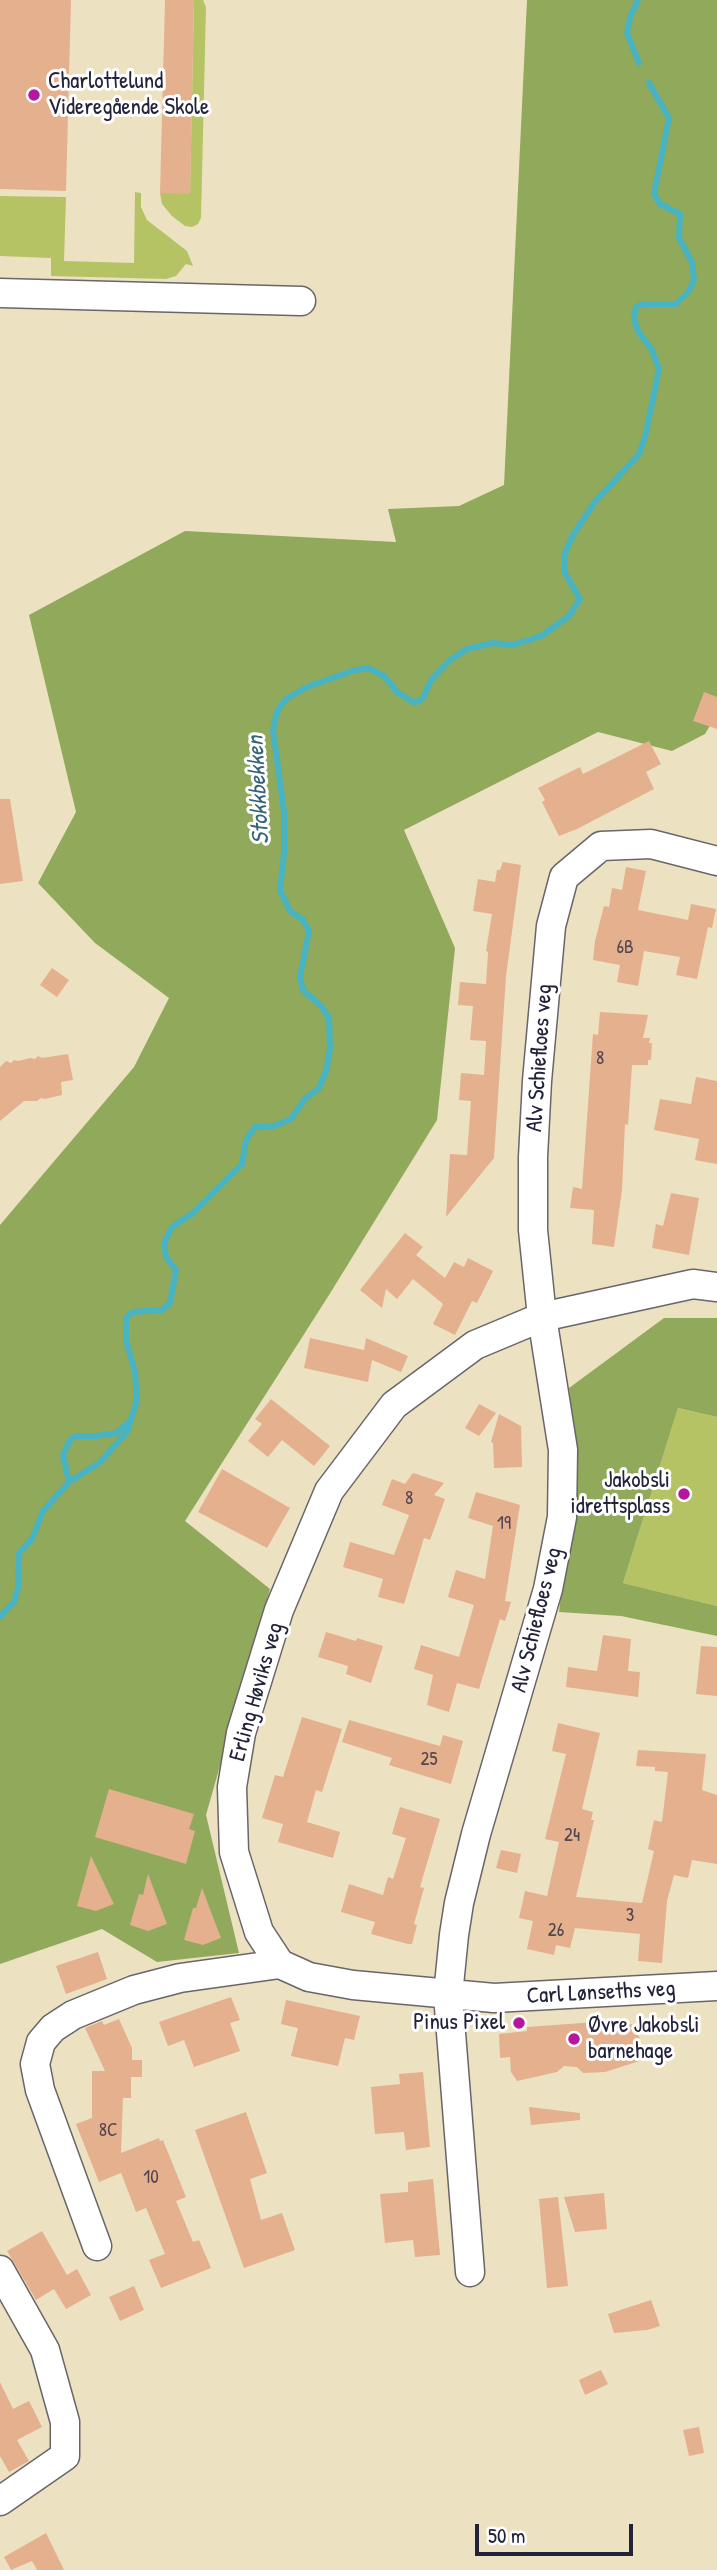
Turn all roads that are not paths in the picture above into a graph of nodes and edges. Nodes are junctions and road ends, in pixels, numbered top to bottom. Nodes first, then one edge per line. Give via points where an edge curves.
1 (0, 293) edge
2 (301, 301) dead end
3 (717, 861) edge
4 (717, 1287) edge
5 (542, 1317) junction
6 (280, 1964) junction
7 (717, 1986) edge
8 (448, 1995) junction
9 (97, 2246) dead end
10 (0, 2270) edge
11 (470, 2272) dead end
12 (0, 2501) edge

1 - 2 street
3 - 5 street, Alv Schiefloes veg via 651,844 600,846 564,877 551,926 545,980 533,1157 533,1230
4 - 5 street, Erling Høviks veg via 693,1284
5 - 6 street, Erling Høviks veg via 475,1345 394,1405 329,1491 279,1610 241,1733 232,1797 234,1852 247,1898 259,1931
5 - 8 street, Alv Schiefloes veg via 563,1450 562,1517 548,1589 459,1903
6 - 8 street, Carl Lønseths veg via 309,1977
6 - 9 street via 180,1978 134,1990 74,2015 41,2042 35,2064 40,2090
7 - 8 street, Carl Lønseths veg via 494,1998
8 - 11 street, Alv Schiefloes veg
10 - 12 street via 45,2350 65,2423 65,2456

